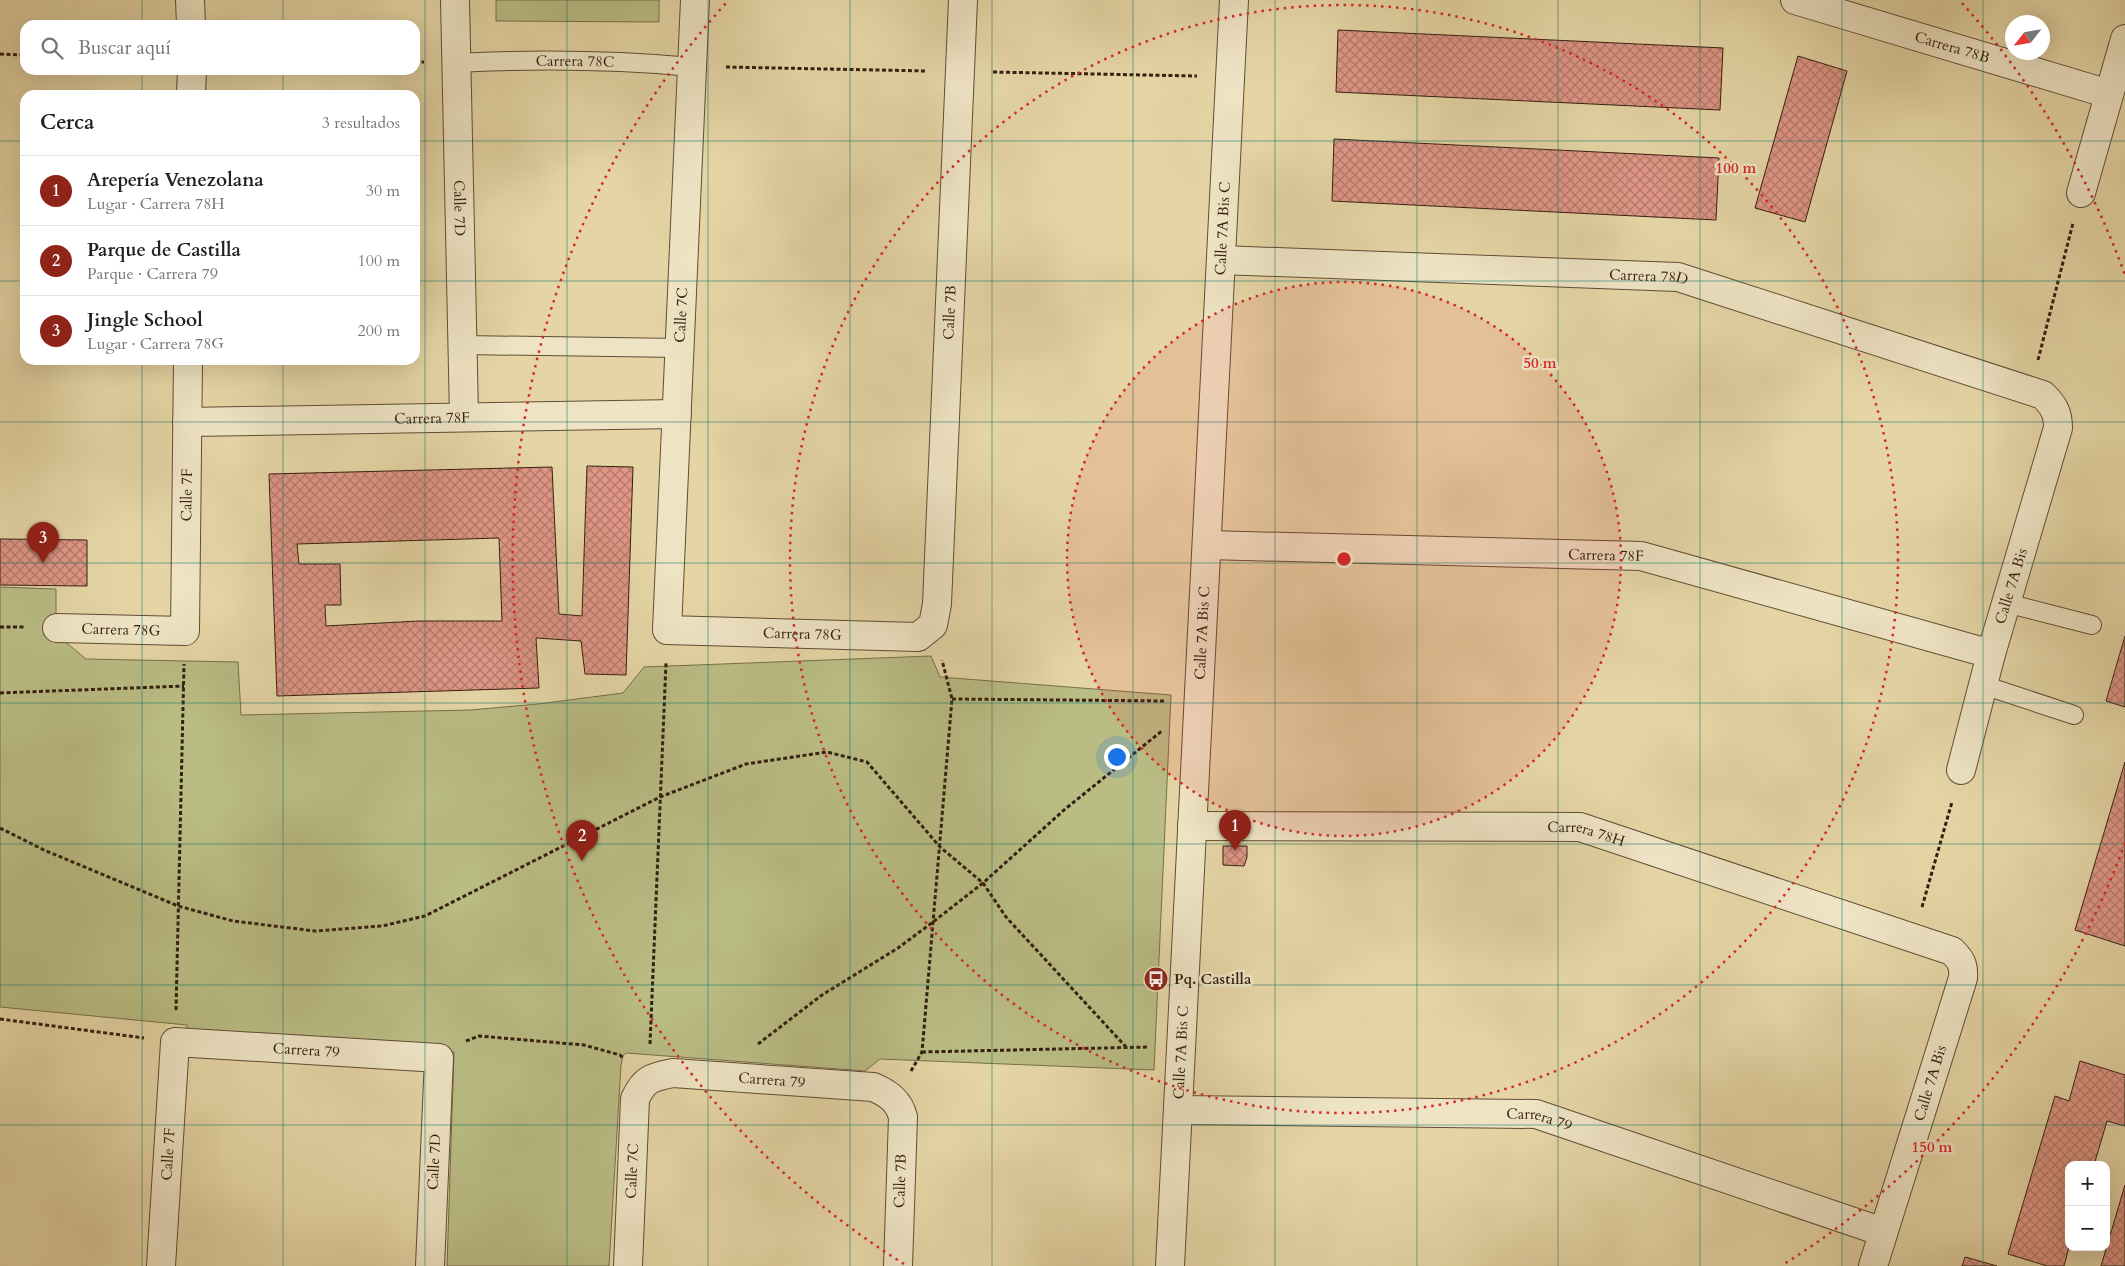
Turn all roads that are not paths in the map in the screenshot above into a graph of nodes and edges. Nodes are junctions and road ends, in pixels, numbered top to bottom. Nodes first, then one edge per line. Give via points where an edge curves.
1 (190, 0) edge
2 (455, 0) edge
3 (695, 0) edge
4 (963, 0) edge
5 (1234, 0) edge
6 (1795, 0) edge
7 (191, 20) edge
8 (2125, 39) edge
9 (456, 62) junction
10 (692, 67) junction
11 (192, 75) edge
12 (191, 90) edge
13 (2109, 94) junction
14 (2081, 193) road end
15 (1221, 260) junction
16 (463, 344) junction
17 (680, 348) junction
18 (188, 365) edge
19 (2041, 397) joint
20 (677, 414) junction
21 (464, 416) junction
22 (187, 422) junction
23 (1207, 545) junction
24 (2006, 603) junction
25 (933, 624) joint
26 (2092, 625) dead end
27 (57, 628) dead end
28 (667, 630) joint
29 (185, 631) joint
30 (1991, 654) junction
31 (1982, 685) junction
32 (2074, 715) dead end
33 (1961, 770) road end
34 (1192, 826) junction
35 (1960, 958) joint
36 (175, 1042) joint
37 (439, 1058) joint
38 (648, 1080) joint
39 (893, 1099) joint
40 (1178, 1110) junction
41 (1883, 1232) junction
42 (161, 1266) edge
43 (430, 1266) edge
44 (628, 1266) edge
45 (898, 1266) edge
46 (1170, 1266) edge
47 (1873, 1266) edge

1 - 7 street
2 - 9 street, Calle 7D
3 - 10 street, Calle 7C
4 - 25 street, Calle 7B via 937,604
5 - 15 street, Calle 7A Bis C
6 - 13 street, Carrera 78B
8 - 13 street
9 - 10 lane, Carrera 78C via 653,63
9 - 16 street, Calle 7D
10 - 17 street, Calle 7C
11 - 12 street
13 - 14 street
15 - 19 street, Carrera 78D via 1678,277
15 - 23 street, Calle 7A Bis C
16 - 17 lane
16 - 21 street, Calle 7D
17 - 20 street, Calle 7C
18 - 22 street, Calle 7F
19 - 24 street, Calle 7A Bis via 2058,416 2058,428
20 - 21 street, Carrera 78F
20 - 28 street, Calle 7C
21 - 22 street, Carrera 78F
22 - 29 street, Calle 7F
23 - 30 street, Carrera 78F via 1641,556
23 - 34 street, Calle 7A Bis C
24 - 26 lane
24 - 30 street, Calle 7A Bis
25 - 28 street, Carrera 78G via 918,637
27 - 29 street, Carrera 78G
30 - 31 street, Calle 7A Bis
31 - 32 lane
31 - 33 street, Calle 7A Bis
34 - 35 street, Carrera 78H via 1580,827 1914,937 1952,951
34 - 40 street, Calle 7A Bis C
35 - 41 street, Calle 7A Bis via 1964,967 1963,978
36 - 37 street, Carrera 79
36 - 42 street, Calle 7F
37 - 43 street, Calle 7D
38 - 39 street, Carrera 79 via 673,1073 873,1086
38 - 44 street, Calle 7C via 635,1099
39 - 45 street, Calle 7B via 903,1117
40 - 41 street, Carrera 79 via 1536,1114
40 - 46 street, Calle 7A Bis C
41 - 47 street, Calle 7A Bis

